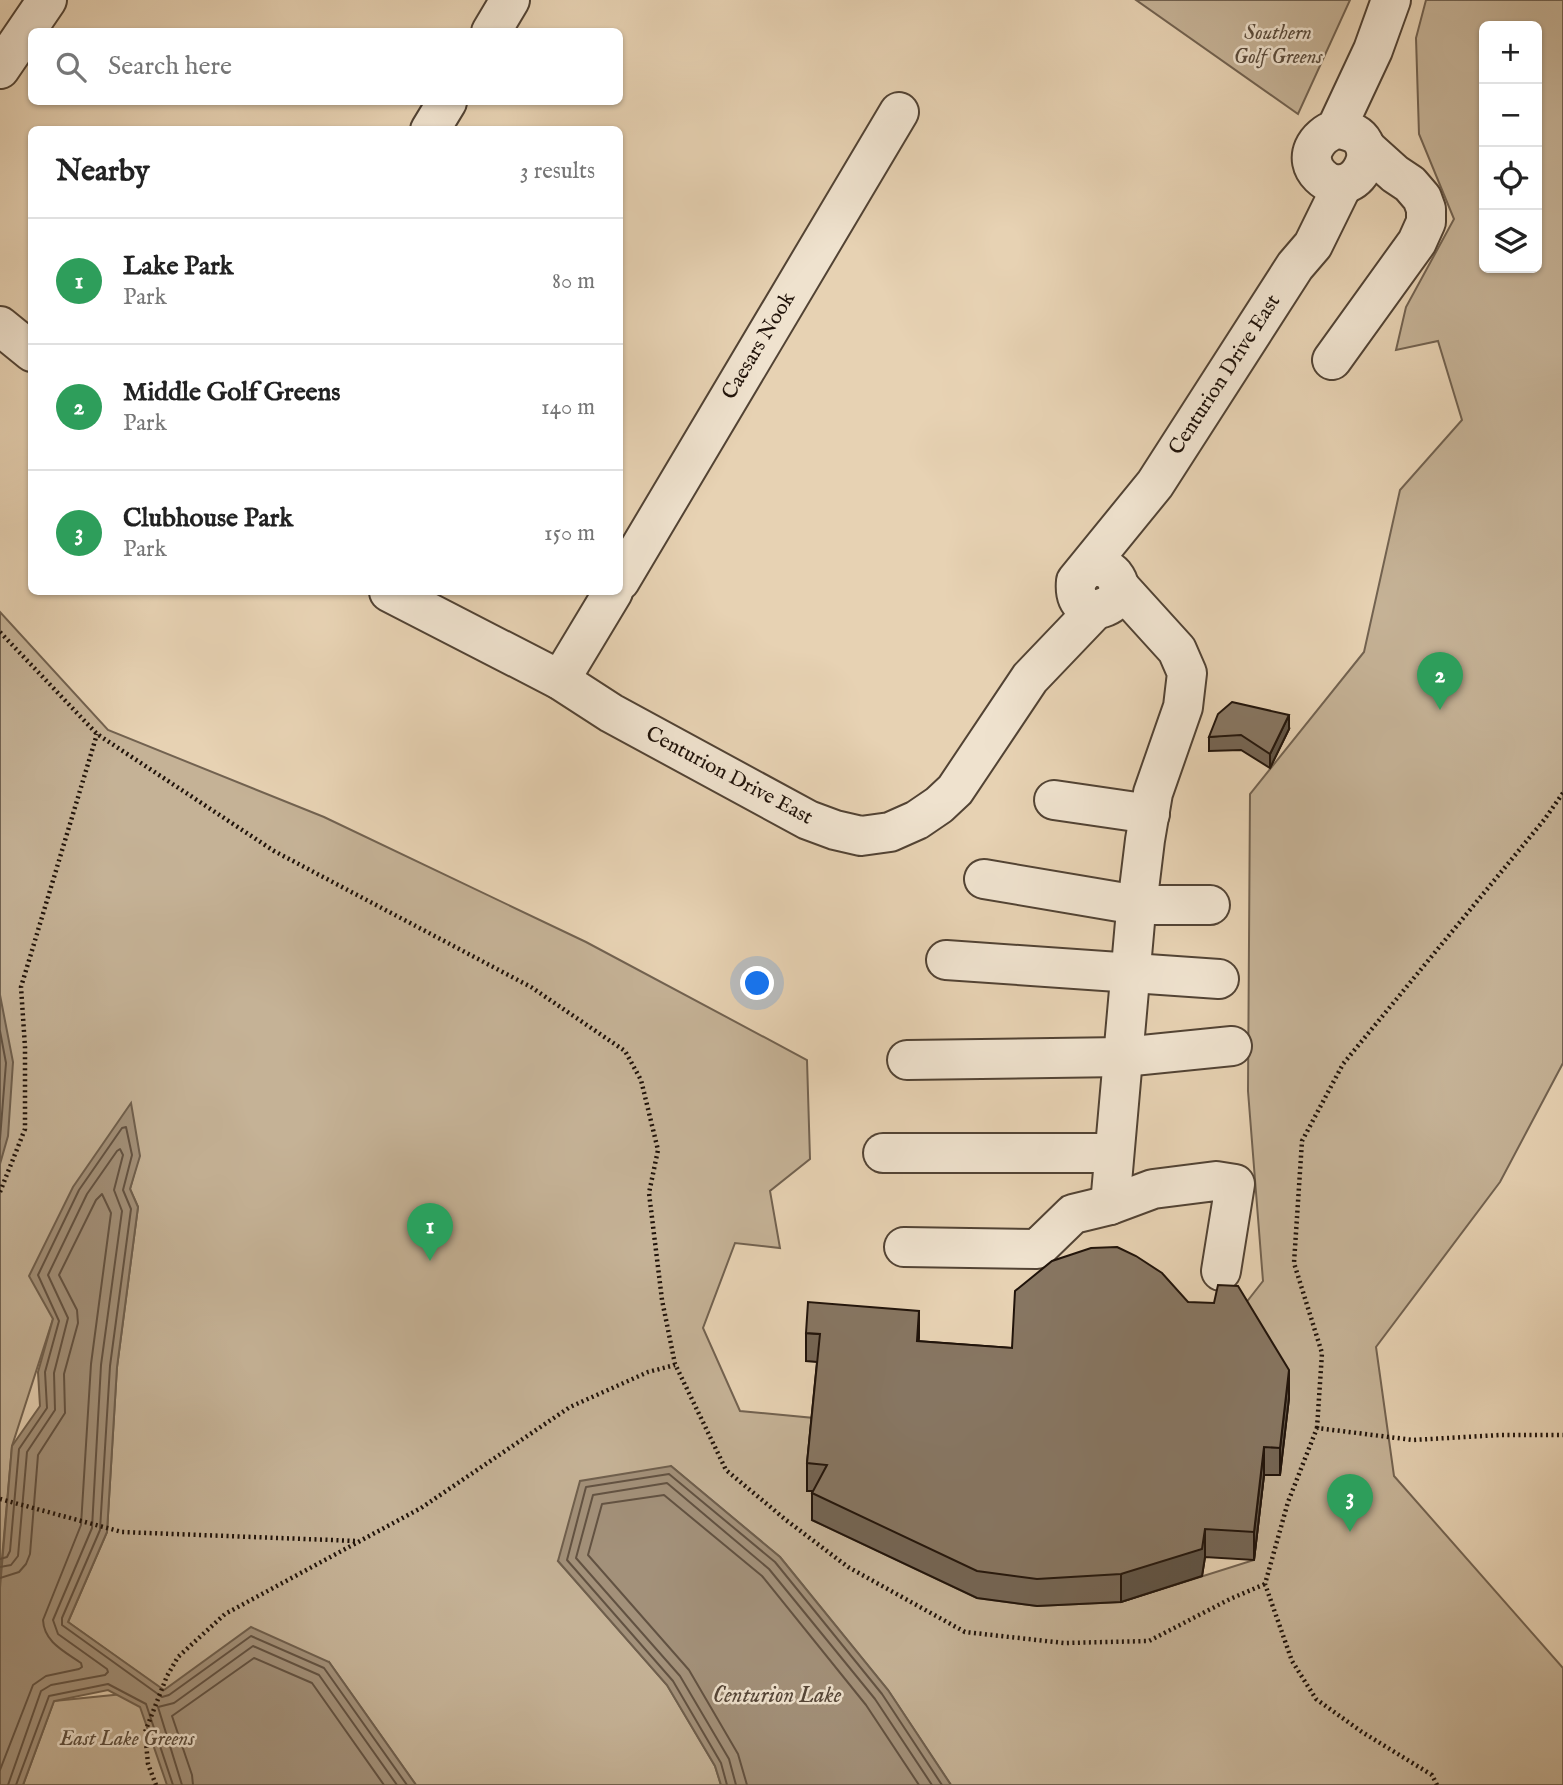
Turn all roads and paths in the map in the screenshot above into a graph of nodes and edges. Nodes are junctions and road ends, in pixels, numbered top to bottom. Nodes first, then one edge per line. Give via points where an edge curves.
1 (47, 0) edge
2 (510, 0) edge
3 (1391, 0) edge
4 (493, 28) edge
5 (0, 69) edge
6 (445, 105) edge
7 (899, 112) dead end
8 (432, 126) edge
9 (1345, 157) junction
10 (0, 326) edge
11 (28, 349) edge
12 (1332, 360) dead end
13 (623, 576) edge
14 (1100, 590) junction
15 (395, 595) edge
16 (611, 595) edge
17 (0, 632) edge
18 (560, 680) junction
19 (97, 734) junction
20 (1563, 793) edge
21 (1054, 800) dead end
22 (1150, 814) junction
23 (984, 879) dead end
24 (1137, 905) junction
25 (1210, 905) dead end
26 (946, 960) dead end
27 (1130, 974) junction
28 (1219, 979) dead end
29 (1232, 1046) dead end
30 (1123, 1057) junction
31 (907, 1060) dead end
32 (883, 1153) dead end
33 (1114, 1153) junction
34 (0, 1192) edge
35 (1110, 1205) junction
36 (904, 1247) dead end
37 (1221, 1271) dead end
38 (675, 1364) junction
39 (1317, 1428) junction
40 (1563, 1435) edge
41 (0, 1499) edge
42 (358, 1541) junction
43 (1265, 1584) junction
44 (156, 1785) edge
45 (1437, 1785) edge

1 - 5 street
2 - 4 street
3 - 9 street, Centurion Drive East via 1373,50 1373,76
6 - 8 street
7 - 13 street, Caesars Nook
9 - 12 street via 1395,174 1416,190 1426,209 1426,222 1417,242
9 - 14 street, Centurion Drive East via 1313,245 1155,484 1135,543
10 - 11 street
14 - 18 street, Centurion Drive East via 1030,678 955,790 917,820 890,832 861,836 808,820 611,713
14 - 22 street via 1136,621 1154,626 1177,650 1187,673 1183,706
15 - 18 street, Centurion Drive East
16 - 18 street
17 - 19 path
19 - 34 path via 21,987 25,1129
19 - 38 path via 274,851 531,987 625,1051 642,1080 658,1150 649,1193
20 - 39 path via 1343,1064 1302,1141 1294,1263 1322,1353
21 - 22 street
22 - 24 street
23 - 24 street
24 - 25 street
24 - 27 street
26 - 27 street
27 - 28 street
27 - 30 street
29 - 30 street
30 - 31 street
30 - 33 street
32 - 33 street
33 - 35 street
35 - 36 street via 1073,1214 1037,1249
35 - 37 street via 1153,1189 1216,1181 1236,1184
38 - 42 path via 570,1407 421,1508
38 - 43 path via 726,1469 848,1567 965,1632 1064,1643 1149,1641
39 - 40 path via 1413,1440
39 - 43 path via 1287,1502
41 - 42 path via 122,1532
42 - 44 path via 225,1614 178,1657 145,1732 148,1764
43 - 45 path via 1292,1661 1316,1699 1432,1775

